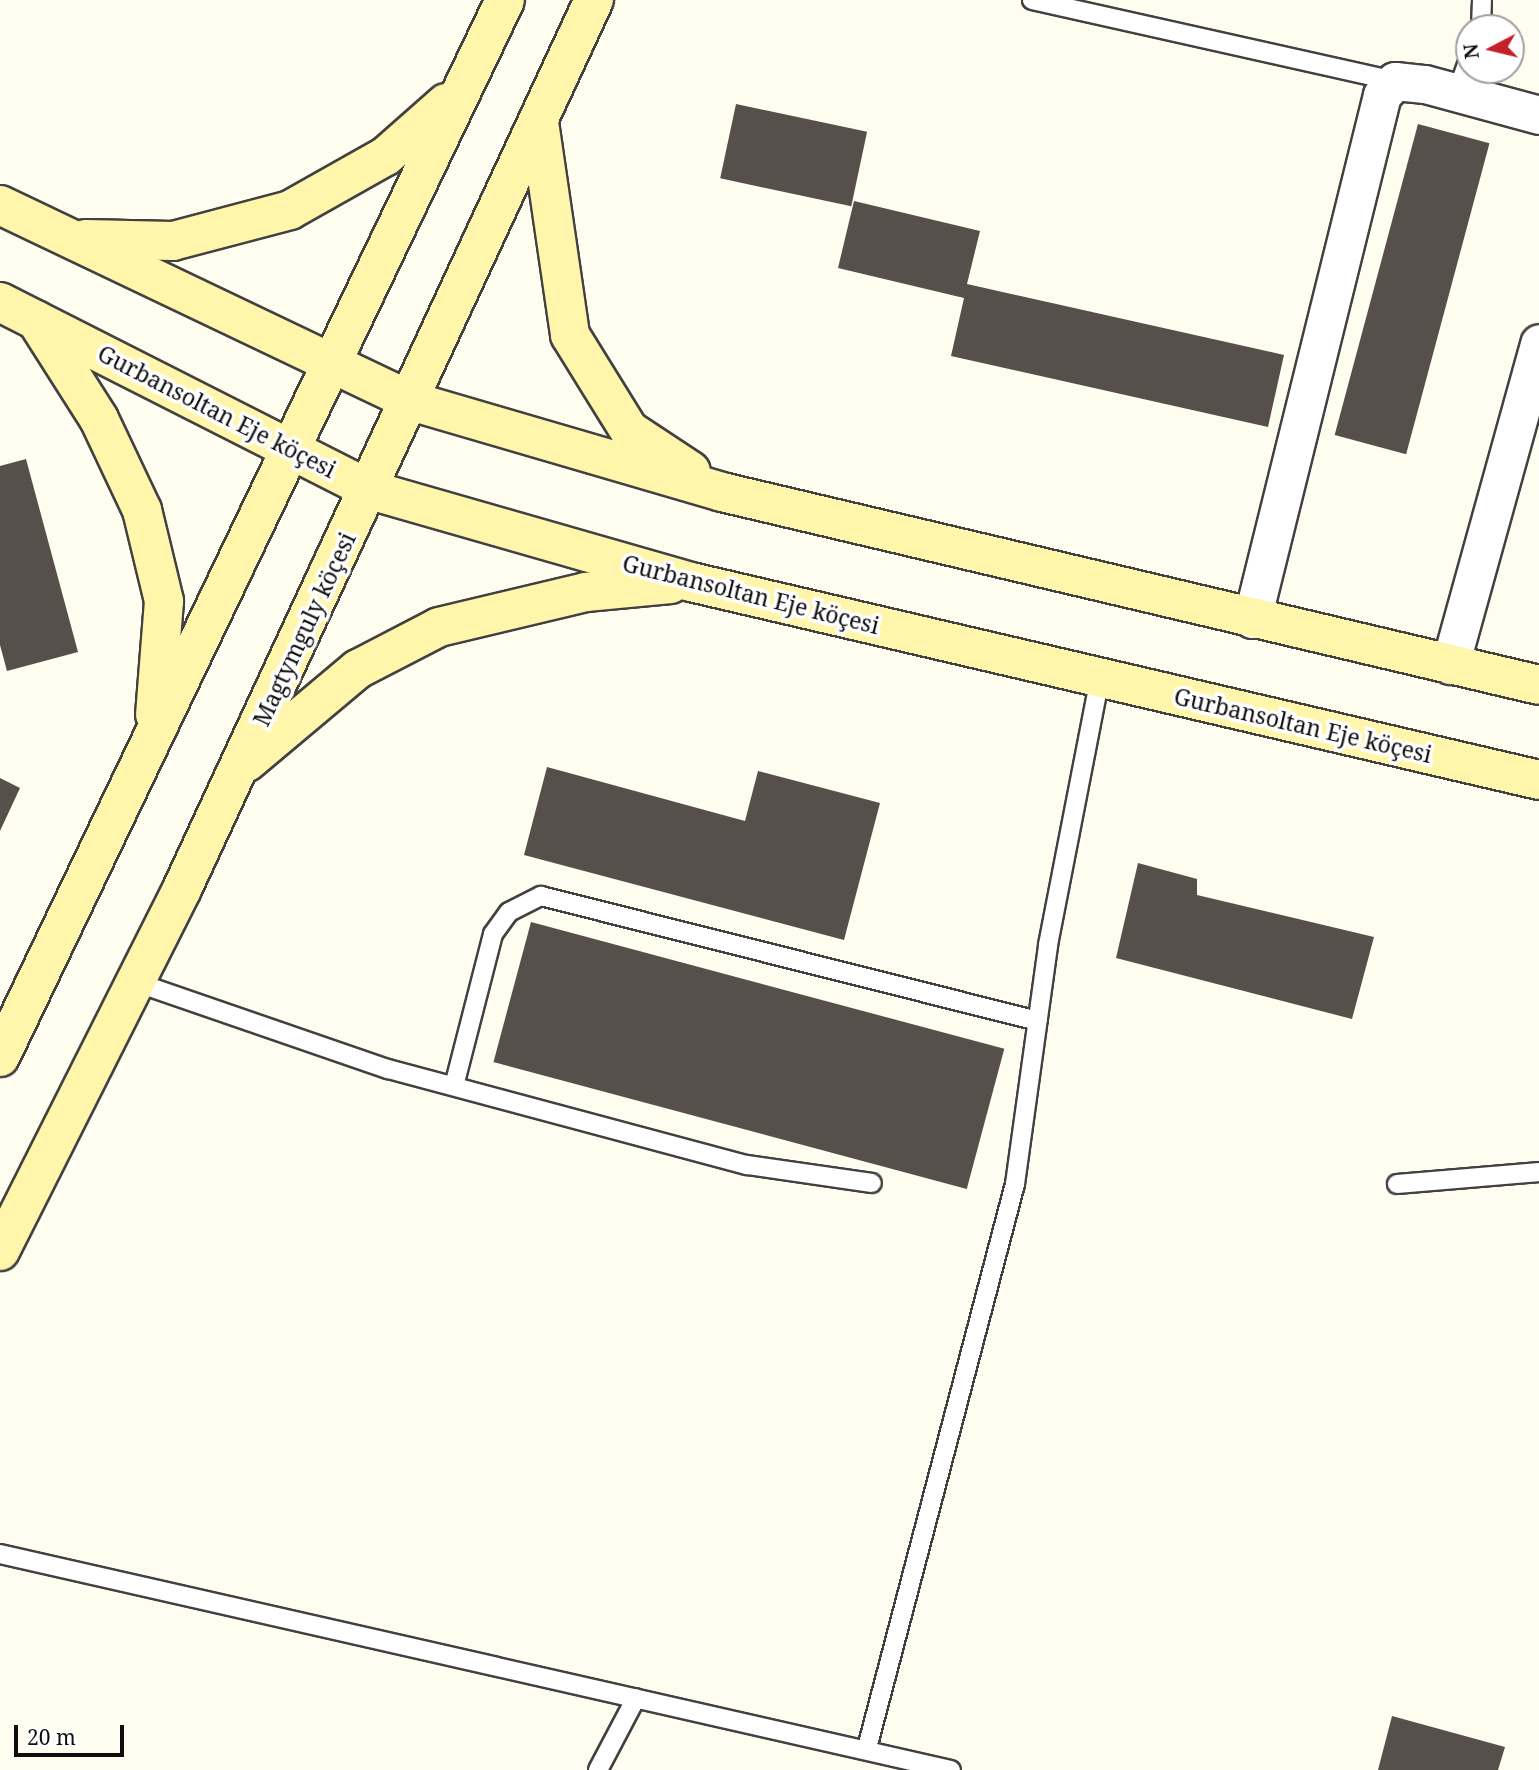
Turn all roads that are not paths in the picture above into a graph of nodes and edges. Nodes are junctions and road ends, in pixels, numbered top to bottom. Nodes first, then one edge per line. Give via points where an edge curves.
1 (505, 0) edge
2 (594, 0) edge
3 (1032, 0) edge
4 (1455, 77) edge
5 (1395, 81) junction
6 (1479, 84) edge
7 (460, 90) junction
8 (1539, 115) edge
9 (539, 121) junction
10 (0, 205) edge
11 (71, 239) junction
12 (0, 302) edge
13 (35, 318) junction
14 (1539, 343) edge
15 (327, 362) junction
16 (411, 401) junction
17 (287, 447) junction
18 (370, 490) junction
19 (722, 492) junction
20 (691, 582) junction
21 (1252, 619) junction
22 (1450, 665) junction
23 (1100, 677) junction
24 (1539, 685) edge
25 (153, 738) junction
26 (238, 770) junction
27 (1539, 780) edge
28 (135, 982) junction
29 (1038, 1021) junction
30 (0, 1057) edge
31 (454, 1086) junction
32 (1539, 1172) edge
33 (872, 1183) dead end
34 (1397, 1184) dead end
35 (0, 1251) edge
36 (1, 1557) edge
37 (636, 1698) junction
38 (867, 1748) junction
39 (598, 1770) edge
40 (951, 1770) edge

1 - 7 main road
2 - 9 main road, Magtymguly köçesi
3 - 5 lane
4 - 5 street
5 - 21 street via 1377,111
6 - 8 street
7 - 11 main road via 386,156 290,210 173,241
7 - 15 main road
9 - 16 main road, Magtymguly köçesi
9 - 19 main road via 570,335 629,430
10 - 11 main road
11 - 15 main road
12 - 13 main road, Gurbansoltan Eje köçesi
13 - 17 main road, Gurbansoltan Eje köçesi
13 - 25 main road via 99,419 142,510 164,601
14 - 22 street
15 - 16 main road
15 - 17 main road
16 - 18 main road, Magtymguly köçesi
16 - 19 main road
17 - 18 main road, Gurbansoltan Eje köçesi
17 - 25 main road
18 - 20 main road, Gurbansoltan Eje köçesi
18 - 26 main road, Magtymguly köçesi
19 - 21 main road
20 - 23 main road, Gurbansoltan Eje köçesi
20 - 26 main road via 586,592 439,627 358,669
21 - 22 main road
22 - 24 main road
23 - 27 main road, Gurbansoltan Eje köçesi
23 - 29 lane
25 - 30 main road
26 - 28 main road, Magtymguly köçesi
28 - 31 lane
28 - 35 main road, Magtymguly köçesi
29 - 31 lane via 541,896 509,912 494,934
29 - 38 lane via 1015,1184
31 - 33 lane via 747,1165
32 - 34 lane
36 - 37 lane
37 - 38 lane
37 - 39 lane
38 - 40 lane

